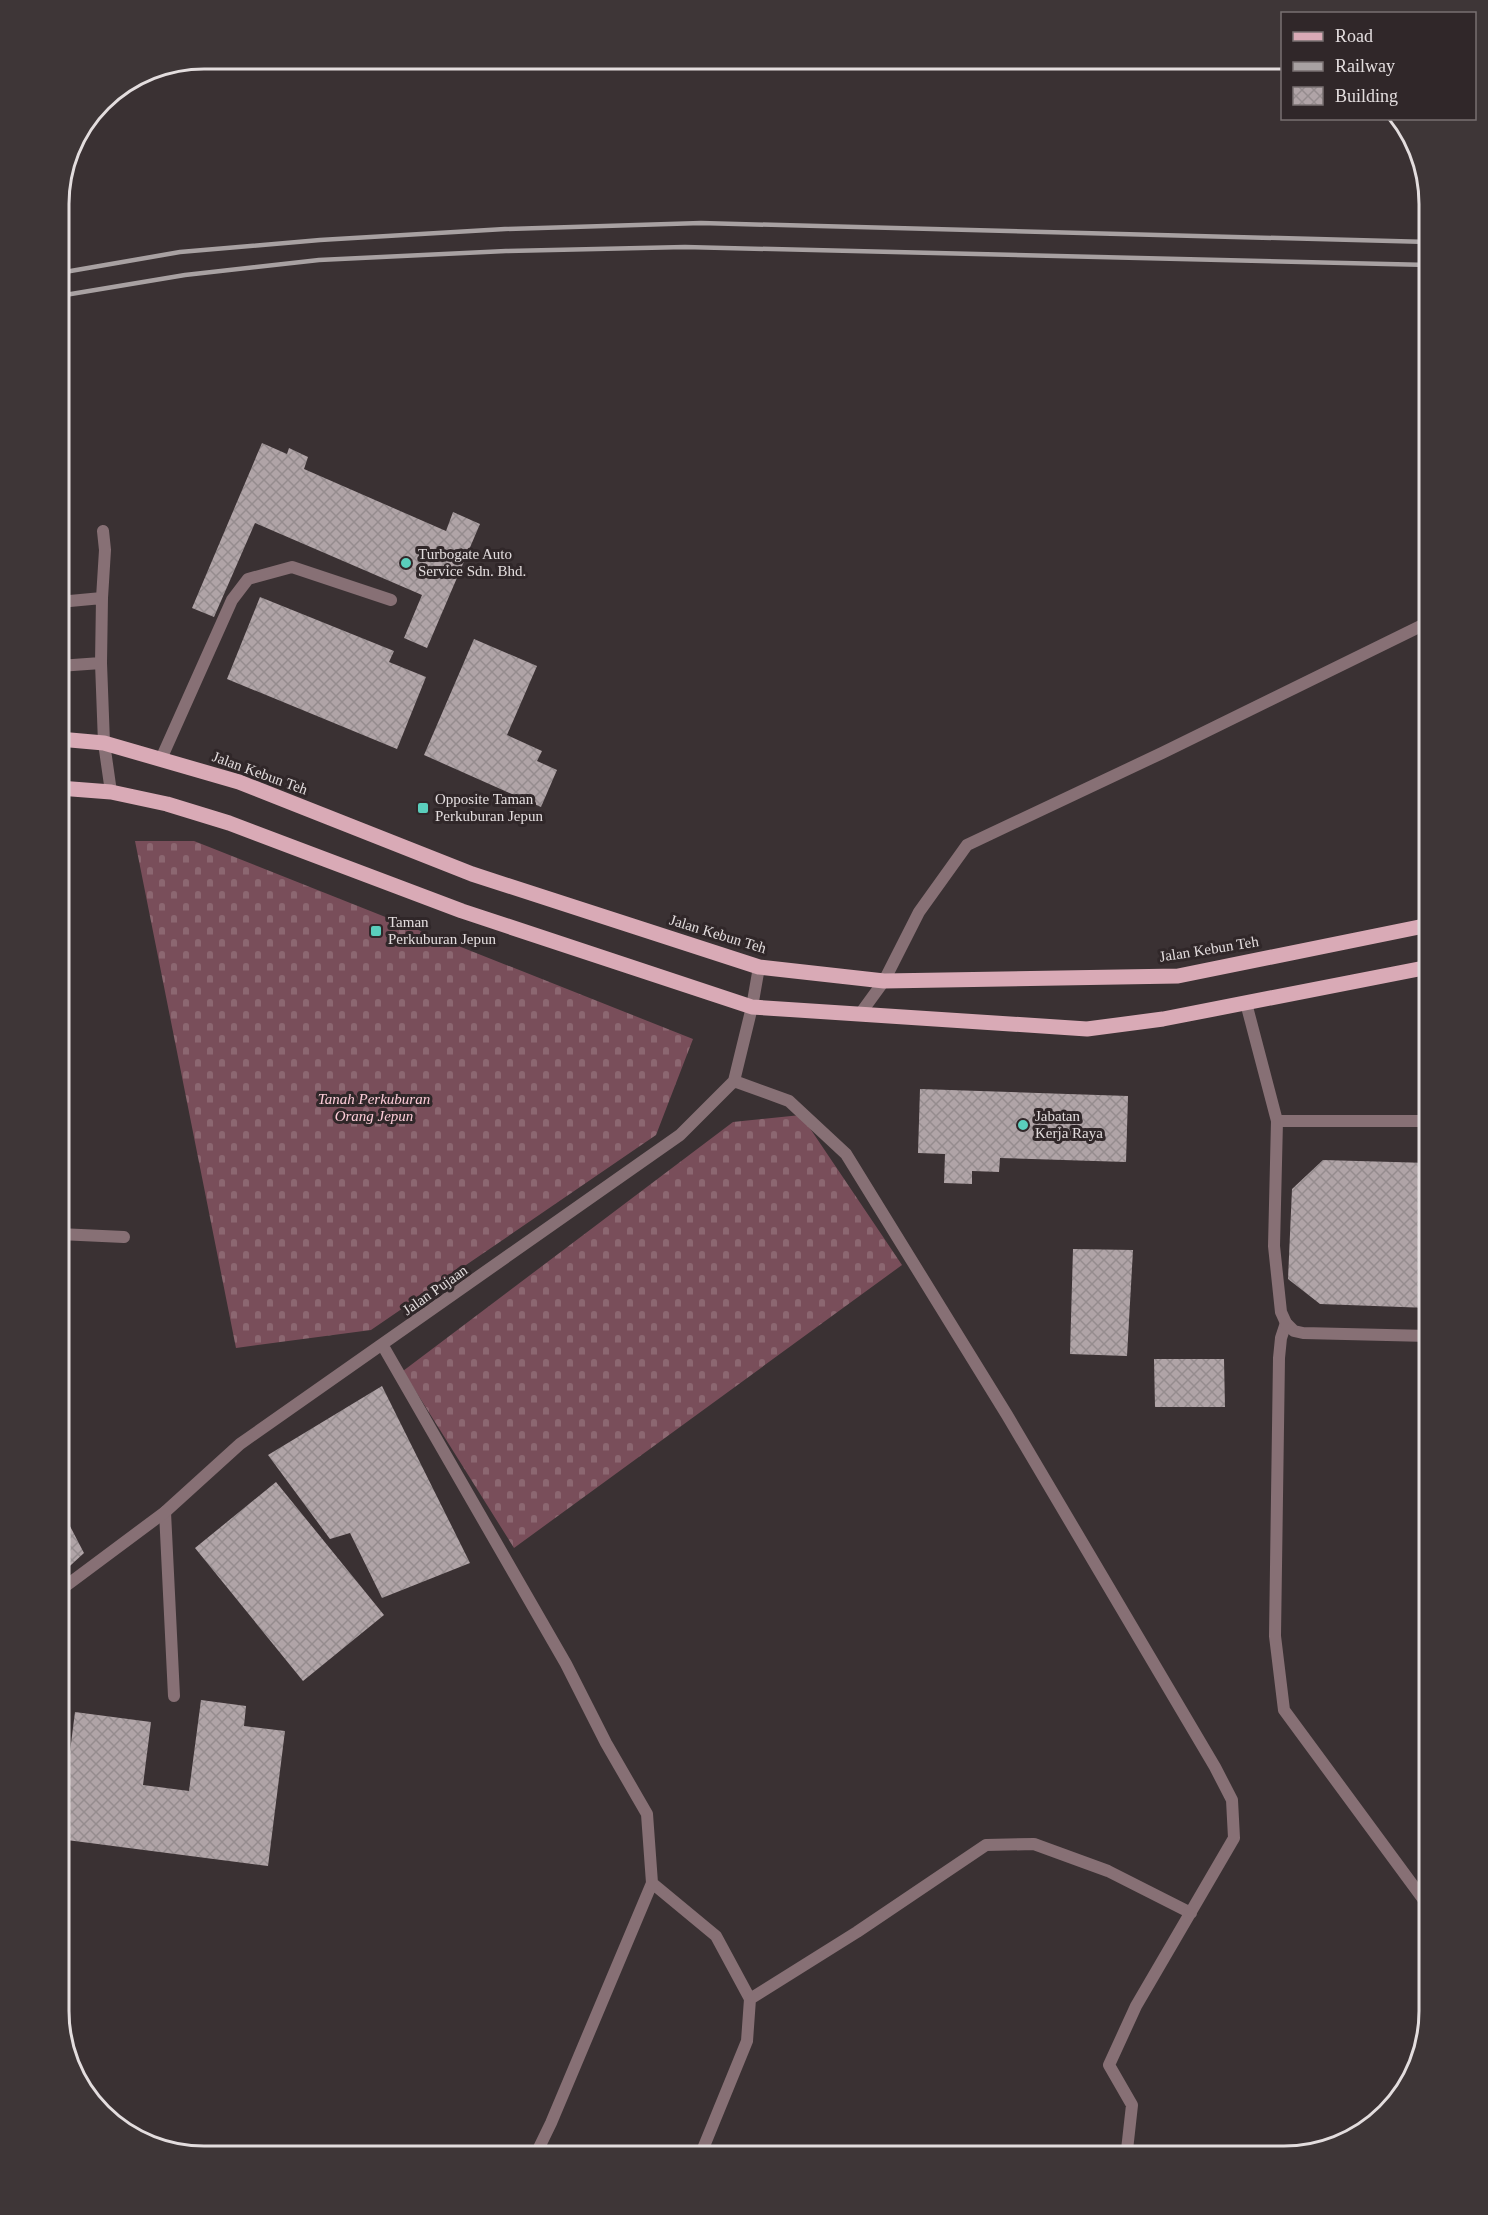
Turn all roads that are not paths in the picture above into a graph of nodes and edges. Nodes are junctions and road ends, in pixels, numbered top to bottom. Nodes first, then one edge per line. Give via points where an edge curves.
1 (103, 531) dead end
2 (102, 598) junction
3 (391, 600) dead end
4 (69, 601) edge
5 (1419, 627) edge
6 (101, 663) junction
7 (69, 665) edge
8 (69, 740) edge
9 (104, 743) junction
10 (161, 759) junction
11 (69, 789) edge
12 (111, 792) junction
13 (1419, 927) edge
14 (759, 967) junction
15 (1419, 969) edge
16 (884, 981) junction
17 (1246, 1003) junction
18 (752, 1007) junction
19 (860, 1014) junction
20 (734, 1081) junction
21 (1277, 1121) junction
22 (1419, 1121) edge
23 (69, 1234) edge
24 (123, 1237) dead end
25 (1286, 1323) junction
26 (1419, 1336) edge
27 (382, 1346) junction
28 (165, 1512) junction
29 (69, 1583) edge
30 (174, 1696) dead end
31 (652, 1883) junction
32 (1419, 1895) edge
33 (1191, 1913) junction
34 (750, 1999) junction
35 (540, 2146) edge
36 (703, 2146) edge
37 (1127, 2146) edge

1 - 2 street
2 - 4 street
2 - 6 street
3 - 10 street via 292,567 248,579 232,600
5 - 16 street via 967,845 919,912
6 - 7 street
6 - 9 street
8 - 9 main road, Jalan Kebun Teh
9 - 10 main road, Jalan Kebun Teh
9 - 12 street
10 - 14 main road, Jalan Kebun Teh via 239,782 472,874
11 - 12 main road
12 - 18 main road via 228,823 462,911
13 - 16 main road, Jalan Kebun Teh via 1178,976
14 - 16 main road, Jalan Kebun Teh
14 - 18 street
15 - 17 main road
16 - 19 street
17 - 19 main road via 1087,1029
17 - 21 street
18 - 19 main road
18 - 20 street
20 - 27 street, Jalan Pujaan via 680,1135
20 - 33 street via 789,1101 846,1154 1007,1415 1215,1767 1232,1800 1234,1838
21 - 22 street
21 - 25 street via 1274,1246 1281,1312
23 - 24 street
25 - 26 street via 1303,1333
25 - 32 street via 1279,1358 1275,1504 1275,1636 1284,1710
27 - 28 street, Jalan Pujaan via 240,1444
27 - 31 street via 566,1664 647,1814
28 - 29 street, Jalan Pujaan
28 - 30 street
31 - 34 street via 716,1936
31 - 35 street
33 - 34 street via 1108,1870 1034,1844 986,1845
33 - 37 street via 1136,2006 1109,2065 1132,2105
34 - 36 street via 747,2041

